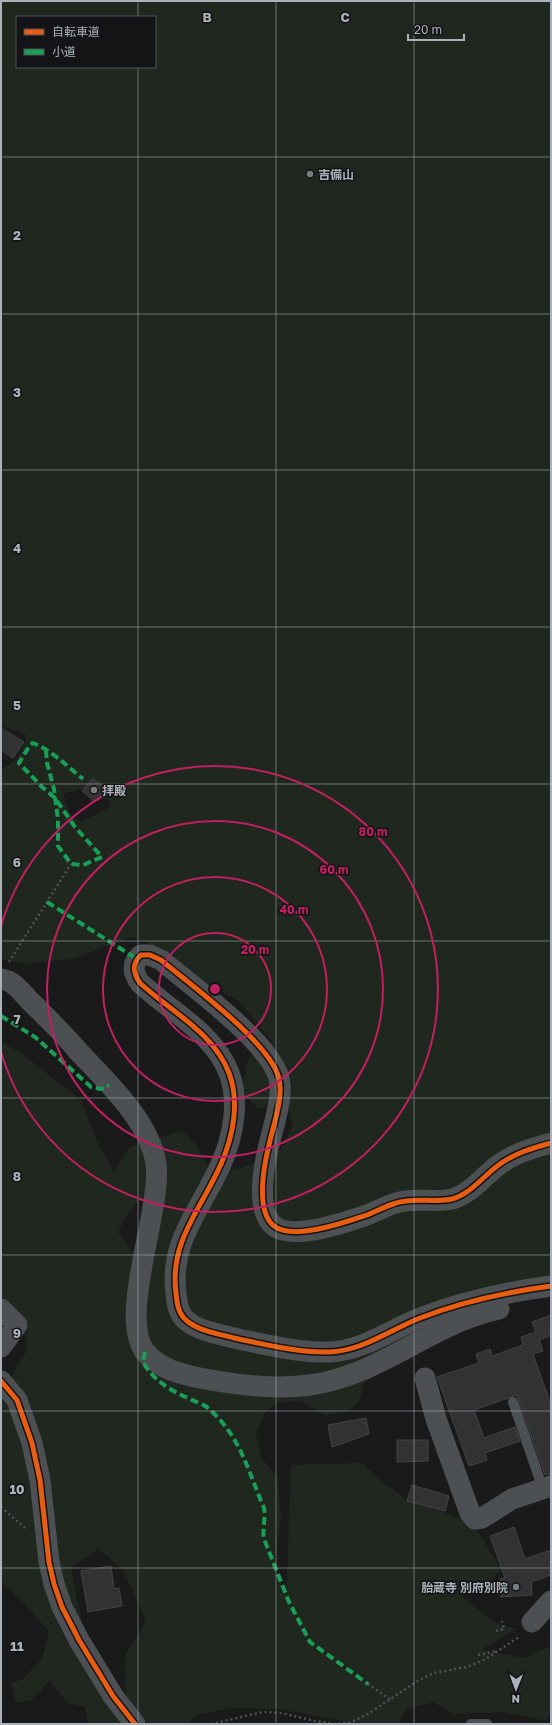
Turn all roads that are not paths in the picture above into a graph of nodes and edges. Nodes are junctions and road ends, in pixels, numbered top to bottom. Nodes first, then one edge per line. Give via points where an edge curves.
1 (3, 973) edge
2 (551, 1142) edge
3 (551, 1286) edge
4 (551, 1300) edge
5 (1, 1309) edge
6 (1, 1347) edge
7 (425, 1378) dead end
8 (1, 1381) edge
9 (513, 1402) dead end
10 (548, 1489) edge
11 (551, 1601) edge
12 (532, 1622) road end
13 (135, 1724) edge
14 (471, 1724) edge
15 (487, 1724) edge

1 - 4 street via 69,1040 130,1108 152,1149 156,1164 155,1188 137,1294 137,1332 144,1351 160,1365 185,1375 234,1383 292,1387 313,1385 370,1367 474,1316 501,1308
2 - 3 street via 517,1154 492,1170 469,1190 453,1198 402,1201 329,1226 296,1232 275,1227 270,1222 264,1206 263,1194 267,1152 280,1094 279,1076 274,1066 265,1053 235,1023 161,960 150,955 141,955 133,967 134,975 140,983 194,1027 214,1048 226,1066 233,1087 234,1120 226,1151 190,1222 176,1258 177,1303 185,1320 193,1326 258,1343 317,1352 341,1351 420,1318 468,1303
5 - 6 street via 17,1326
7 - 10 street via 439,1426 470,1513 475,1519 482,1518 512,1499
8 - 13 street via 17,1400 32,1442 40,1480 46,1542 54,1584 79,1640 113,1696
9 - 10 lane
11 - 12 street
14 - 15 lane

